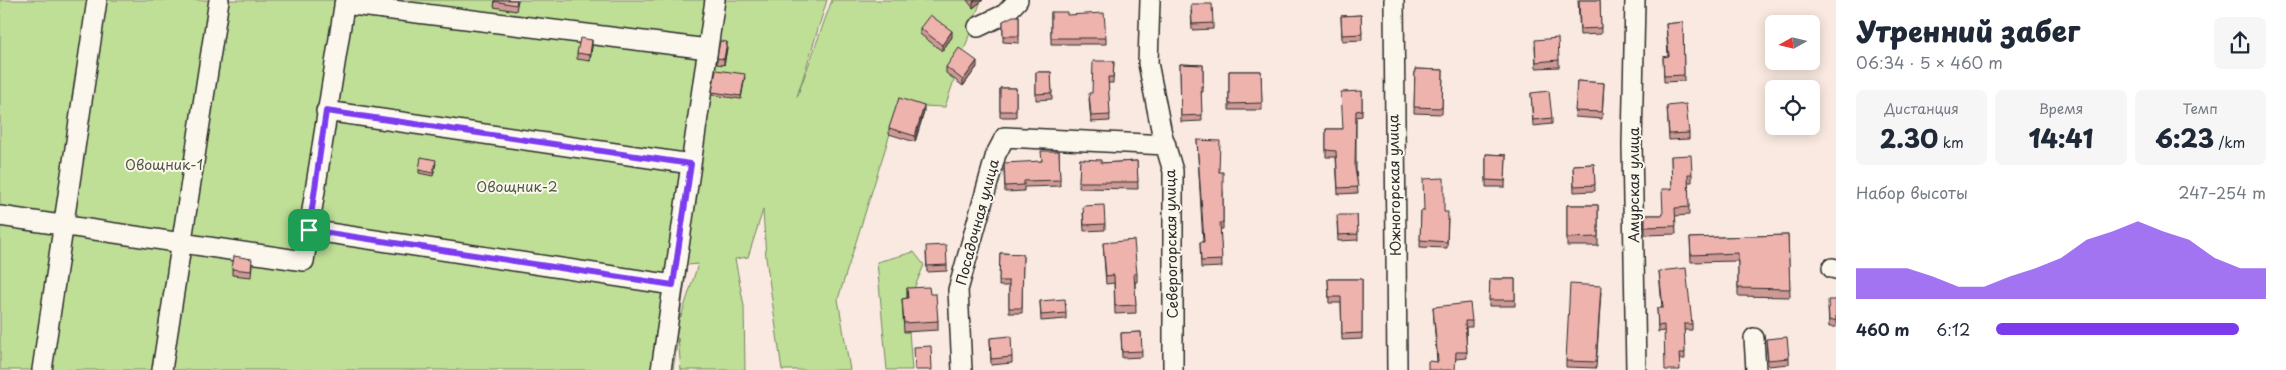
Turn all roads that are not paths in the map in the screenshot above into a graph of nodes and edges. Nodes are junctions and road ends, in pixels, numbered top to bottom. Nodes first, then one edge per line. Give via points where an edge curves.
1 (97, 0) edge
2 (219, 0) edge
3 (716, 0) edge
4 (1018, 0) edge
5 (1150, 0) edge
6 (1394, 0) edge
7 (1635, 0) edge
8 (344, 2) edge
9 (978, 27) dead end
10 (708, 49) junction
11 (326, 111) junction
12 (1166, 145) junction
13 (691, 164) junction
14 (0, 216) edge
15 (64, 225) junction
16 (309, 230) junction
17 (181, 244) junction
18 (673, 285) junction
19 (1754, 338) dead end
20 (42, 370) edge
21 (162, 370) edge
22 (661, 370) edge
23 (962, 370) edge
24 (1172, 370) edge
25 (1396, 370) edge
26 (1636, 370) edge
27 (1756, 370) edge

1 - 15 street
2 - 17 street
3 - 10 street
4 - 9 street via 1005,14
5 - 12 street, Северогорская улица via 1148,62
6 - 25 street, Южногорская улица
7 - 26 street, Амурская улица via 1632,145
8 - 10 street
8 - 11 street
10 - 13 street
11 - 13 street
11 - 16 street
12 - 23 street, Посадочная улица via 1005,136 996,154 958,290
12 - 24 street, Северогорская улица via 1173,171
13 - 18 street
14 - 15 street
15 - 17 street
15 - 20 street
16 - 17 street via 304,261
16 - 18 street
17 - 21 street
18 - 22 street
19 - 27 street

